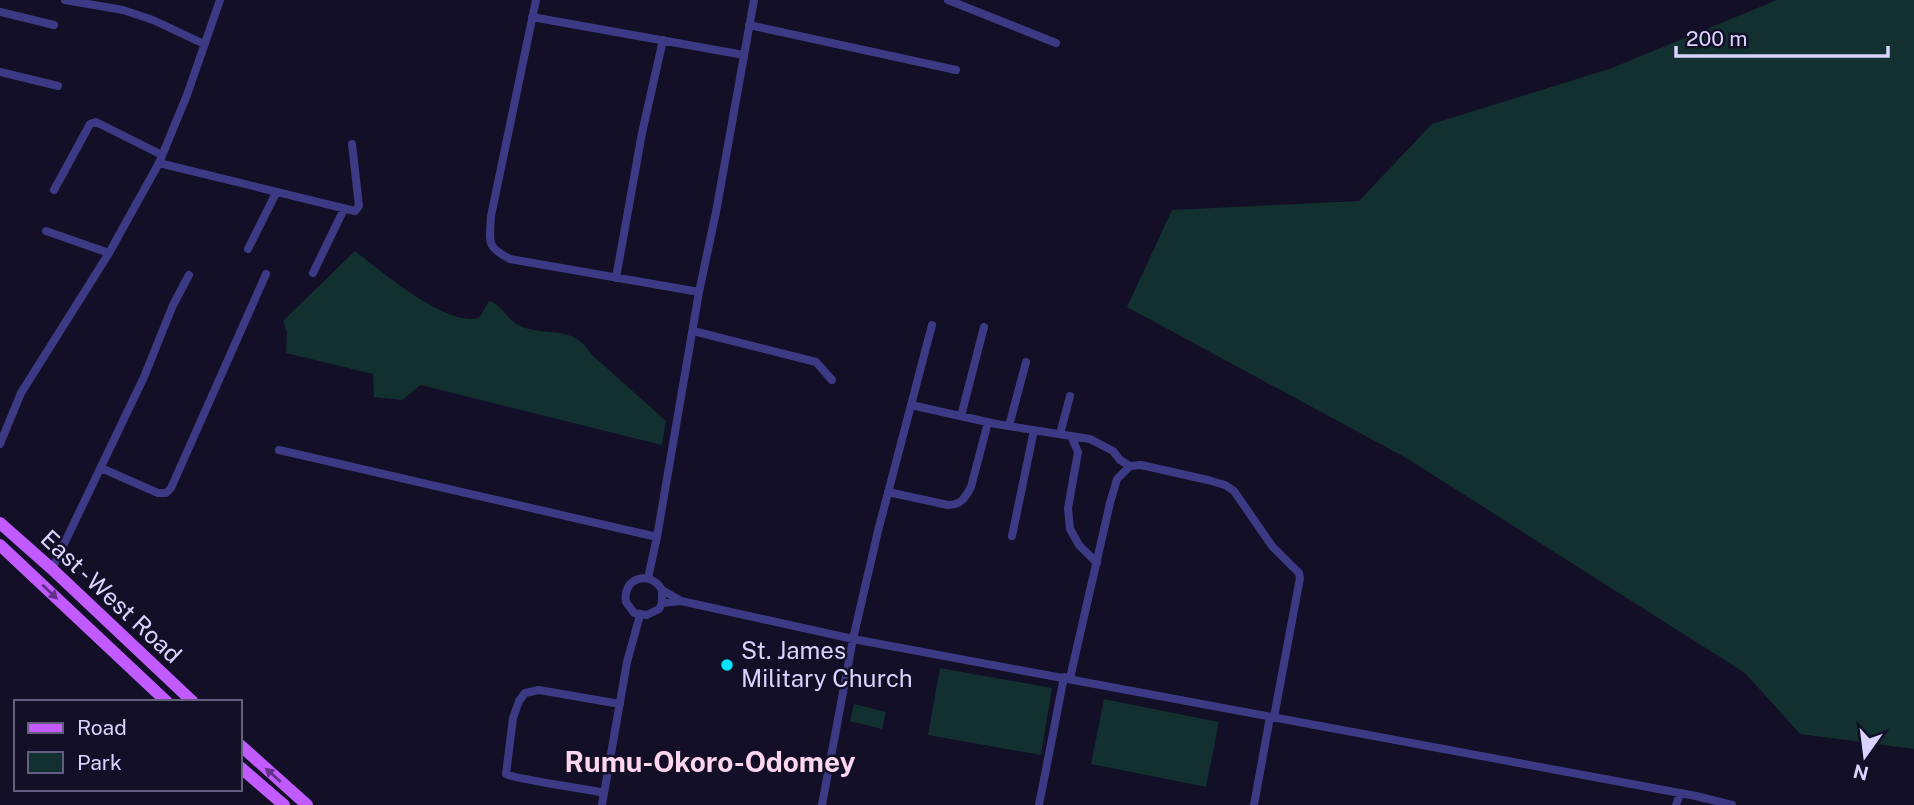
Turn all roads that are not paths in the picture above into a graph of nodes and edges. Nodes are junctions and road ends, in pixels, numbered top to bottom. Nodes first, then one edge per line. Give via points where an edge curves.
1 (65, 0) edge
2 (220, 0) edge
3 (536, 0) edge
4 (754, 0) edge
5 (948, 0) edge
6 (963, 3) edge
7 (0, 12) edge
8 (532, 17) junction
9 (54, 25) dead end
10 (749, 25) junction
11 (663, 40) junction
12 (1056, 43) dead end
13 (204, 44) junction
14 (744, 55) junction
15 (956, 70) dead end
16 (0, 72) edge
17 (58, 86) dead end
18 (352, 144) dead end
19 (160, 159) junction
20 (54, 190) dead end
21 (276, 192) junction
22 (344, 209) junction
23 (46, 232) dead end
24 (248, 249) dead end
25 (109, 253) junction
26 (313, 272) dead end
27 (267, 274) dead end
28 (188, 275) dead end
29 (616, 278) junction
30 (699, 292) junction
31 (932, 325) dead end
32 (984, 327) dead end
33 (693, 331) junction
34 (1026, 362) dead end
35 (832, 380) dead end
36 (1070, 396) dead end
37 (911, 405) junction
38 (961, 416) junction
39 (988, 422) junction
40 (1009, 426) junction
41 (1034, 430) junction
42 (1060, 434) junction
43 (1071, 436) junction
44 (0, 444) edge
45 (279, 450) dead end
46 (1130, 466) junction
47 (101, 468) junction
48 (888, 492) junction
49 (0, 523) edge
50 (1012, 536) dead end
51 (657, 537) junction
52 (0, 545) edge
53 (1097, 563) junction
54 (52, 569) junction
55 (648, 578) junction
56 (662, 590) junction
57 (681, 601) junction
58 (662, 603) junction
59 (640, 615) junction
60 (853, 639) junction
61 (1067, 678) junction
62 (165, 700) edge
63 (191, 700) edge
64 (620, 704) junction
65 (1272, 717) junction
66 (242, 747) edge
67 (242, 768) edge
68 (604, 793) junction
69 (1680, 794) junction
70 (284, 805) edge
71 (307, 805) edge
72 (602, 805) edge
73 (822, 805) edge
74 (1039, 805) edge
75 (1254, 805) edge
76 (1676, 805) edge
77 (1732, 805) edge

1 - 13 street via 123,10
2 - 13 street
3 - 8 street
4 - 10 street
5 - 6 street
6 - 12 street
7 - 9 street
8 - 11 street
8 - 29 street via 490,240 494,251 510,259
10 - 14 street
10 - 15 street
11 - 14 street
11 - 29 street
13 - 19 street
14 - 30 street
16 - 17 street
18 - 22 street via 358,208
19 - 20 street via 96,122 90,124
19 - 21 street
19 - 25 street
21 - 22 street
21 - 24 street
22 - 26 street
23 - 25 street
25 - 44 street via 21,393
27 - 47 street via 172,488 158,493
28 - 47 street
29 - 30 street
30 - 33 street
31 - 37 street
32 - 38 street
33 - 35 street via 816,362
33 - 51 street
34 - 40 street
36 - 42 street
37 - 38 street
37 - 48 street
38 - 39 street
39 - 40 street
39 - 48 street via 971,487 957,505
40 - 41 street
41 - 42 street
41 - 50 street
42 - 43 street
43 - 46 street via 1090,439
43 - 53 street via 1078,452 1068,508 1070,529
45 - 51 street
46 - 53 street via 1117,479
46 - 65 street via 1225,485 1299,573
47 - 54 street
48 - 60 street
49 - 54 main road, East - West Road
51 - 55 street
52 -> 62 main road, East - West Road
53 - 61 street
54 - 63 main road, East - West Road
55 - 56 street
55 - 59 street via 635,580 625,596 629,608
56 - 57 street
56 - 58 street
57 - 58 street
57 - 60 street
58 - 59 street via 653,613
59 - 64 street
60 - 61 street
60 - 73 street
61 - 65 street
61 - 74 street
64 - 68 street
64 - 68 street via 539,690 525,693 513,718 506,774
65 - 69 street
65 - 75 street
71 -> 66 main road
67 - 70 main road
68 - 72 street
69 - 76 street
69 - 77 street

